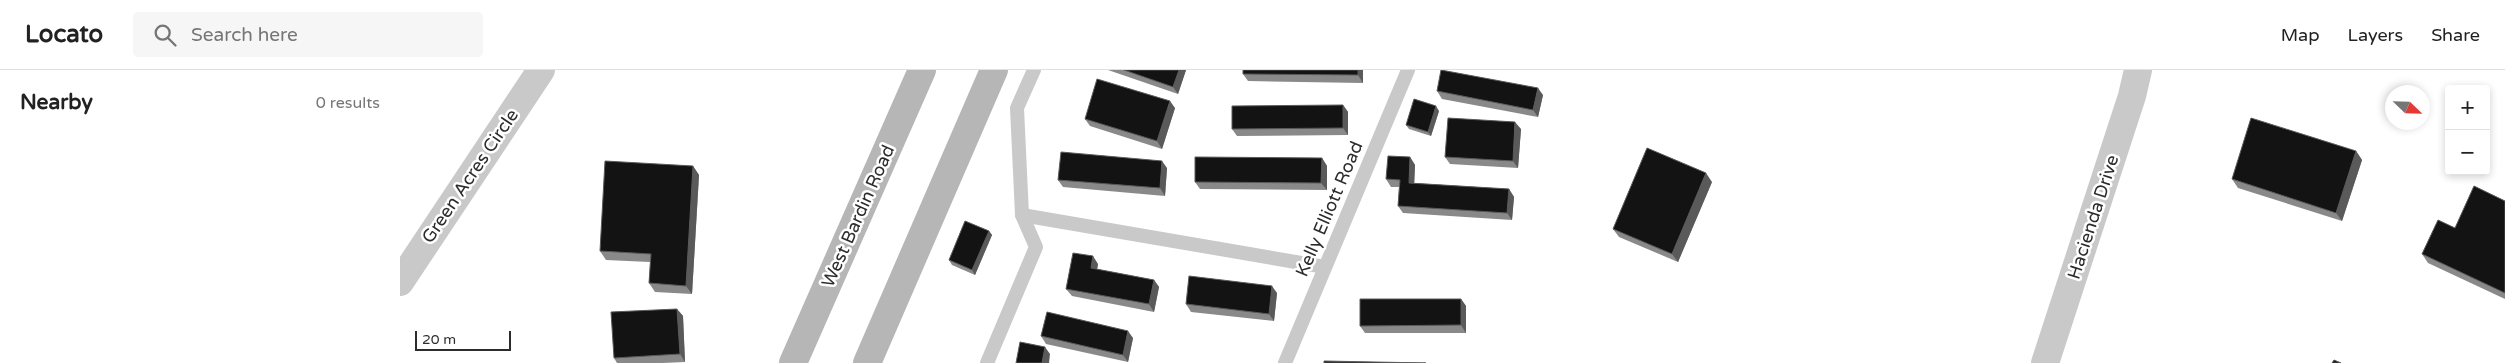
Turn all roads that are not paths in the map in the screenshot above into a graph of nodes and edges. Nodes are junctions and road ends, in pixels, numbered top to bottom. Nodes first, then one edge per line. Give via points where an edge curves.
1 (541, 70) edge
2 (922, 70) edge
3 (994, 70) edge
4 (1034, 70) edge
5 (1408, 70) edge
6 (2138, 70) edge
7 (1022, 214) junction
8 (1325, 267) junction
9 (400, 282) edge
10 (794, 363) edge
11 (867, 363) edge
12 (987, 363) edge
13 (1285, 363) edge
14 (2045, 363) edge

1 - 9 street, Green Acres Circle
2 - 10 street, West Bardin Road
3 - 11 street
4 - 7 lane via 1017,108
5 - 8 lane, Kelly Elliott Road
6 - 14 street, Hacienda Drive
7 - 8 lane
7 - 12 lane via 1036,247
8 - 13 lane, Kelly Elliott Road

